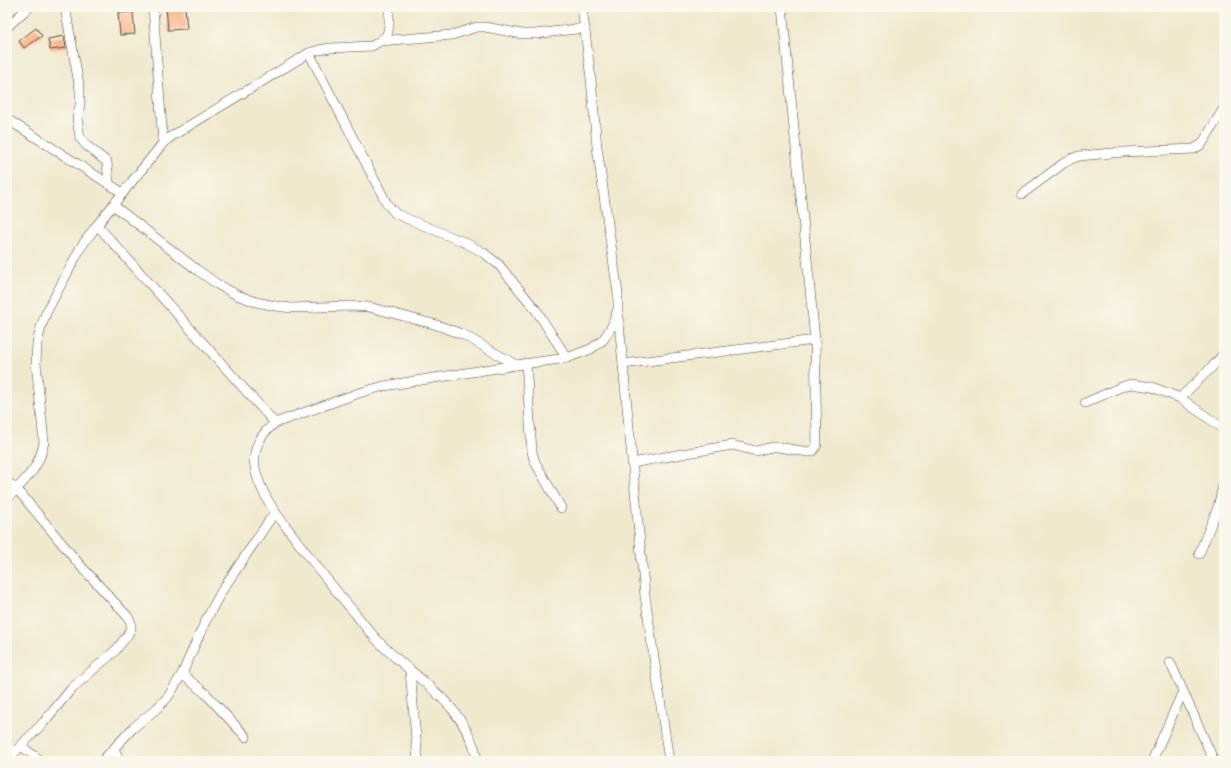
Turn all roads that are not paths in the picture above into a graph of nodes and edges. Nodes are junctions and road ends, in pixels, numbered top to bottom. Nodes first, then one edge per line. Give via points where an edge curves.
1 (29, 7) edge
2 (65, 7) edge
3 (153, 7) edge
4 (389, 7) edge
5 (582, 7) edge
6 (782, 7) edge
7 (7, 27) edge
8 (585, 28) junction
9 (380, 42) junction
10 (309, 53) junction
11 (1224, 108) edge
12 (7, 119) edge
13 (163, 143) junction
14 (109, 184) junction
15 (123, 193) junction
16 (1022, 194) dead end
17 (113, 205) junction
18 (97, 225) junction
19 (618, 308) junction
20 (815, 340) junction
21 (1224, 353) edge
22 (567, 358) junction
23 (526, 363) junction
24 (623, 364) junction
25 (516, 365) junction
26 (1180, 398) junction
27 (1085, 403) dead end
28 (275, 423) junction
29 (1224, 429) edge
30 (632, 463) junction
31 (7, 482) edge
32 (1224, 482) edge
33 (16, 488) junction
34 (7, 499) edge
35 (561, 508) dead end
36 (275, 512) junction
37 (1199, 554) dead end
38 (1170, 662) dead end
39 (410, 671) junction
40 (182, 674) junction
41 (1183, 691) junction
42 (246, 737) dead end
43 (21, 746) junction
44 (114, 749) junction
45 (9, 754) edge
46 (41, 761) edge
47 (102, 761) edge
48 (120, 761) edge
49 (418, 761) edge
50 (478, 761) edge
51 (669, 761) edge
52 (1152, 761) edge
53 (1214, 761) edge

1 - 7 street
2 - 14 street via 80,90 77,118 80,138 107,162
3 - 13 street
4 - 9 street via 389,26
5 - 8 street
6 - 20 street
8 - 9 street via 528,34 477,26 452,35
8 - 19 street via 597,147
9 - 10 street via 372,46 330,48
10 - 13 street
10 - 22 street via 387,204 396,214 484,253 498,265 536,310
11 - 16 street via 1202,144 1194,149 1079,156 1064,163
12 - 14 street
13 - 15 street
14 - 15 street
15 - 17 street
17 - 18 street
17 - 25 street via 196,269 237,295 256,302 291,308 369,307 464,335
18 - 28 street
18 - 33 street via 81,247 41,327 36,363 44,442 42,455 36,468
19 - 22 street via 612,326 603,340 591,349
19 - 24 street
20 - 24 street
20 - 30 street via 817,445 813,451 778,447 756,451 732,446
21 - 26 street
22 - 23 street
23 - 25 street
23 - 35 street via 532,452
24 - 30 street
25 - 28 street via 384,386
26 - 27 street via 1152,387 1131,384
26 - 29 street
28 - 36 street via 266,430 257,443 254,461 258,480
30 - 51 street via 645,596
31 - 33 street
32 - 37 street via 1218,507
33 - 34 street
33 - 43 street via 131,623 127,636 115,652 72,688
36 - 39 street via 374,636
36 - 40 street via 221,592
38 - 41 street
39 - 49 street
39 - 50 street via 426,682 457,714 469,734
40 - 42 street via 206,694
40 - 44 street via 168,697
41 - 52 street
41 - 53 street
43 - 45 street
43 - 46 street
44 - 47 street
44 - 48 street

